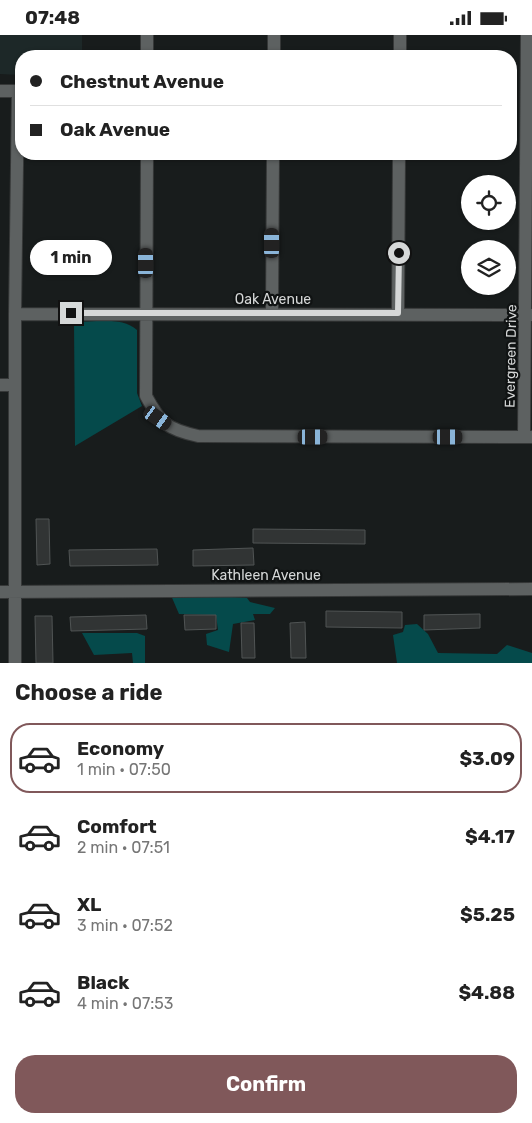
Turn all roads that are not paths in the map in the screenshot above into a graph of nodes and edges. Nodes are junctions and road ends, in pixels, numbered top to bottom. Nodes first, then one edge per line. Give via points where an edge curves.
1 (147, 35) edge
2 (274, 35) edge
3 (400, 35) edge
4 (527, 35) edge
5 (147, 50) edge
6 (274, 50) edge
7 (400, 50) edge
8 (530, 63) edge
9 (0, 91) edge
10 (15, 91) edge
11 (18, 160) edge
12 (147, 160) edge
13 (273, 160) edge
14 (399, 160) edge
15 (15, 313) junction
16 (145, 313) junction
17 (398, 313) junction
18 (272, 314) junction
19 (529, 315) edge
20 (0, 385) edge
21 (15, 385) junction
22 (528, 437) edge
23 (532, 589) edge
24 (15, 591) junction
25 (0, 592) edge
26 (15, 663) edge

1 - 5 street
2 - 6 street
3 - 7 street
4 - 8 street, Evergreen Drive
8 - 19 street, Evergreen Drive
9 - 10 street
11 - 15 street
12 - 16 street
13 - 18 street
14 - 17 street
15 - 16 street, Oak Avenue
15 - 21 street
16 - 18 street, Oak Avenue
16 - 22 street via 146,396 158,418 176,431 198,436
17 - 18 street, Oak Avenue
17 - 19 street, Oak Avenue
19 - 22 street, Evergreen Drive
20 - 21 street
21 - 24 street
23 - 24 street, Kathleen Avenue
24 - 25 street, Kathleen Avenue
24 - 26 street

